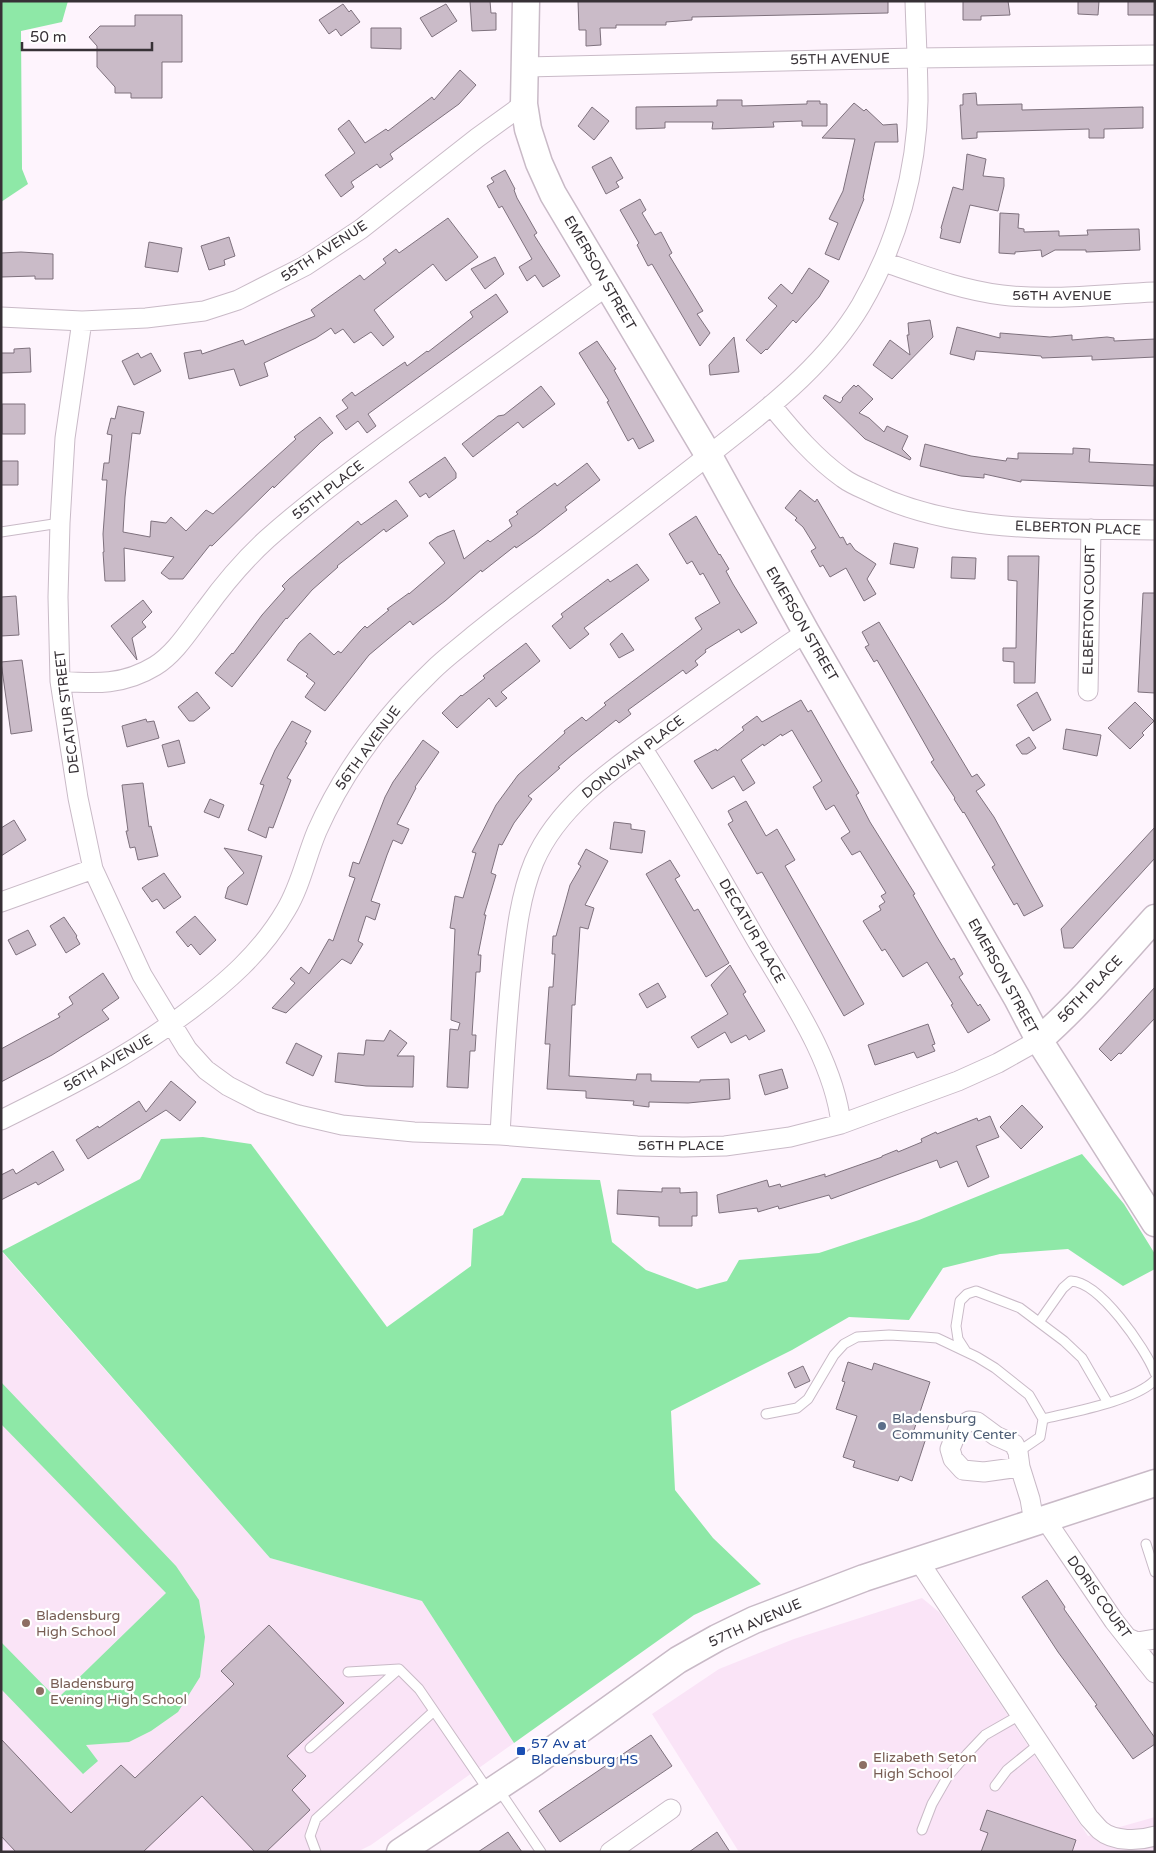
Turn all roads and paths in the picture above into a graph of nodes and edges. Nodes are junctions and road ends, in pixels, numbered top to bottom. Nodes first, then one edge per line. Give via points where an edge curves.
1 (526, 1) edge
2 (915, 1) edge
3 (1155, 55) edge
4 (916, 58) junction
5 (526, 67) junction
6 (524, 104) junction
7 (884, 262) junction
8 (607, 286) junction
9 (1155, 292) edge
10 (1, 317) edge
11 (82, 321) junction
12 (771, 405) junction
13 (708, 456) junction
14 (60, 523) junction
15 (1091, 529) junction
16 (1155, 530) edge
17 (1, 532) edge
18 (806, 632) junction
19 (60, 681) junction
20 (1088, 691) dead end
21 (642, 748) junction
22 (93, 868) junction
23 (1, 902) edge
24 (1155, 918) edge
25 (172, 1024) junction
26 (1039, 1040) junction
27 (1, 1120) edge
28 (841, 1124) junction
29 (500, 1135) junction
30 (1155, 1223) edge
31 (1040, 1322) junction
32 (965, 1350) junction
33 (1155, 1373) edge
34 (1155, 1380) edge
35 (1108, 1402) junction
36 (766, 1414) dead end
37 (1043, 1419) junction
38 (1019, 1459) joint
39 (1155, 1483) edge
40 (1040, 1521) junction
41 (1146, 1544) dead end
42 (918, 1560) junction
43 (1155, 1572) edge
44 (1130, 1639) junction
45 (1155, 1639) edge
46 (399, 1669) junction
47 (348, 1672) dead end
48 (1155, 1674) edge
49 (434, 1711) junction
50 (1020, 1715) junction
51 (1040, 1744) junction
52 (310, 1748) dead end
53 (994, 1786) dead end
54 (493, 1790) junction
55 (671, 1809) dead end
56 (922, 1830) dead end
57 (1155, 1836) edge
58 (316, 1852) edge
59 (400, 1852) edge
60 (541, 1852) edge
61 (610, 1852) edge

1 - 5 street, EMERSON STREET
2 - 4 street, 56TH AVENUE
3 - 4 street, 55TH AVENUE
4 - 5 street, 55TH AVENUE
4 - 7 street, 56TH AVENUE via 916,142 910,179
5 - 6 street, EMERSON STREET
6 - 8 street, EMERSON STREET via 528,129 553,194
6 - 11 street, 55TH AVENUE via 361,229 306,266 272,284 204,311
7 - 9 street, 56TH AVENUE via 969,289 1002,295 1046,297
7 - 12 street, 56TH AVENUE via 847,327
8 - 13 street, EMERSON STREET
8 - 19 street, 55TH PLACE via 304,507 265,541 222,586 173,652 157,665 120,682 89,684
10 - 11 street, 55TH AVENUE
11 - 14 street, DECATUR STREET via 65,438
12 - 13 street, 56TH AVENUE
12 - 15 street, ELBERTON PLACE via 795,434 844,480 880,497 956,520 1051,529
13 - 18 street, EMERSON STREET
13 - 25 street, 56TH AVENUE via 491,622 436,667 398,705 362,751 336,793 296,891 266,941 234,975
14 - 17 lane
14 - 19 street, DECATUR STREET
15 - 16 street, ELBERTON PLACE
15 - 20 street, ELBERTON COURT
18 - 21 street, DONOVAN PLACE
18 - 26 street, EMERSON STREET
19 - 22 street, DECATUR STREET via 78,798
21 - 28 street, DECATUR PLACE via 674,797 814,1040 835,1088
21 - 29 street, DONOVAN PLACE via 570,808 534,861 515,939
22 - 23 street
22 - 25 street, DECATUR STREET via 142,975
24 - 26 street, 56TH PLACE via 1066,1016
25 - 27 street, 56TH AVENUE via 101,1070
25 - 29 street, 56TH PLACE via 187,1049 206,1070 261,1103 342,1126
26 - 28 street, 56TH PLACE via 958,1081
26 - 30 street, EMERSON STREET
28 - 29 street, 56TH PLACE via 782,1139 725,1146 683,1147
31 - 32 lane via 1020,1308 976,1291 967,1294 960,1301 956,1326 958,1339
31 - 33 lane via 1063,1288 1072,1281 1081,1281 1118,1316
31 - 35 lane via 1082,1358
32 - 36 lane via 930,1337 856,1337 834,1355 808,1399 797,1408
32 - 37 lane via 995,1368 1029,1395
34 - 35 lane
35 - 37 lane
37 - 38 lane via 1040,1437
38 - 40 street
39 - 40 street, 57TH AVENUE
40 - 42 street, 57TH AVENUE
40 - 44 street, DORIS COURT
41 - 43 lane
42 - 50 street
42 - 54 street, 57TH AVENUE via 754,1620 717,1638 678,1660
44 - 45 street via 1137,1642
44 - 48 street, DORIS COURT
46 - 47 lane
46 - 49 lane via 419,1689
46 - 52 lane
49 - 54 lane
49 - 58 lane via 316,1819 310,1836
50 - 51 street
50 - 56 lane via 985,1735 954,1768 932,1804
51 - 53 lane via 1007,1770
51 - 57 street via 1081,1808 1101,1831 1132,1839
54 - 59 street, 57TH AVENUE
54 - 60 lane
55 - 61 street

